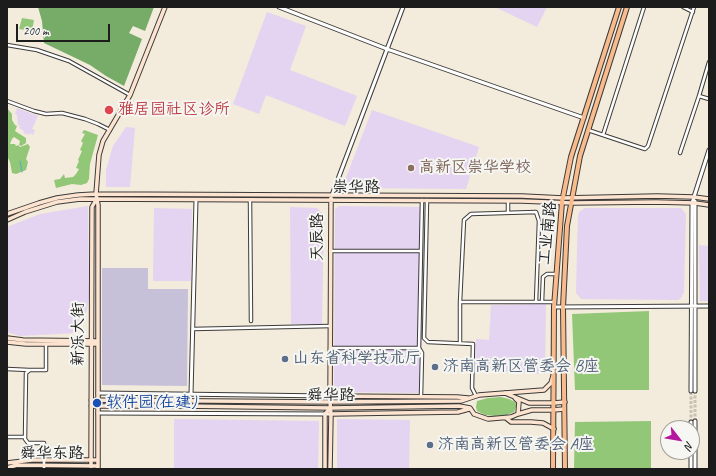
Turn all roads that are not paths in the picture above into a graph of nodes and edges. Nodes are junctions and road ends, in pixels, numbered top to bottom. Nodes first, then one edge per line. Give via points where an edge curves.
1 (165, 7) edge
2 (279, 7) edge
3 (403, 7) edge
4 (619, 7) edge
5 (627, 7) edge
6 (644, 7) edge
7 (683, 7) edge
8 (694, 7) edge
9 (692, 12) junction
10 (7, 45) edge
11 (387, 49) junction
12 (709, 62) edge
13 (130, 95) junction
14 (699, 96) junction
15 (709, 98) edge
16 (7, 101) edge
17 (584, 118) junction
18 (110, 130) junction
19 (588, 130) junction
20 (603, 135) junction
21 (709, 150) edge
22 (680, 153) dead end
23 (96, 194) junction
24 (332, 195) junction
25 (573, 197) junction
26 (694, 197) junction
27 (709, 199) edge
28 (96, 200) junction
29 (196, 200) junction
30 (250, 200) junction
31 (331, 200) junction
32 (422, 200) junction
33 (427, 200) junction
34 (563, 200) junction
35 (508, 201) junction
36 (572, 203) junction
37 (694, 203) junction
38 (709, 205) edge
39 (508, 212) junction
40 (7, 214) edge
41 (7, 220) edge
42 (330, 251) junction
43 (421, 251) junction
44 (556, 274) junction
45 (460, 302) junction
46 (536, 302) junction
47 (542, 302) junction
48 (554, 304) junction
49 (693, 306) junction
50 (709, 306) edge
51 (563, 307) junction
52 (251, 321) dead end
53 (330, 326) junction
54 (193, 329) junction
55 (7, 338) edge
56 (7, 342) edge
57 (91, 343) junction
58 (98, 343) junction
59 (460, 343) junction
60 (46, 344) junction
61 (330, 348) junction
62 (419, 348) junction
63 (7, 369) edge
64 (30, 370) junction
65 (554, 370) junction
66 (693, 391) tunnel mouth
67 (504, 392) junction
68 (98, 393) junction
69 (191, 394) junction
70 (330, 396) junction
71 (421, 396) junction
72 (476, 396) junction
73 (514, 397) junction
74 (471, 399) junction
75 (91, 400) junction
76 (98, 400) junction
77 (330, 402) junction
78 (565, 402) junction
79 (554, 403) junction
80 (91, 406) junction
81 (98, 406) junction
82 (330, 408) junction
83 (470, 408) junction
84 (564, 409) junction
85 (553, 410) junction
86 (98, 413) junction
87 (329, 414) junction
88 (518, 414) junction
89 (506, 418) junction
90 (554, 429) junction
91 (7, 437) edge
92 (25, 437) junction
93 (44, 460) junction
94 (91, 460) junction
95 (98, 460) junction
96 (7, 463) edge
97 (44, 467) edge
98 (91, 467) edge
99 (98, 467) edge
100 (7, 468) edge
101 (325, 469) edge
102 (330, 469) edge
103 (553, 469) edge
104 (564, 469) edge

1 - 13 main road, 新泺大街
2 - 11 street
3 - 11 street, 天辰路
4 - 17 main road, 工业南路
5 - 19 main road, 工业南路
6 - 20 street
7 - 9 street
8 - 9 street
9 - 20 street via 648,146 645,149
10 - 13 street via 37,50 69,61
11 - 17 street
11 - 24 street, 天辰路
12 - 14 street
13 - 18 main road, 新泺大街
14 - 15 street
14 - 22 street
16 - 18 street via 46,114 62,113 85,119
17 - 34 main road, 工业南路 via 571,157
18 - 23 main road, 新泺大街 via 98,155
19 - 20 street
19 - 25 main road, 工业南路 via 580,156
21 - 26 street
23 - 24 main road, 崇华路
23 - 28 main road, 新泺大街
23 - 40 main road, 崇华路 via 57,198
24 - 31 main road, 天辰路
24 - 34 main road, 崇华路
25 - 26 main road, 崇华路
25 - 34 main road, 崇华路
25 - 36 main road, 工业南路
26 - 27 main road, 崇华路
26 - 37 street
28 - 29 main road, 崇华路
28 - 41 main road, 崇华路 via 57,202
28 - 57 main road, 新泺大街 via 92,207
28 - 58 main road, 新泺大街
29 - 30 main road, 崇华路
29 - 54 street
30 - 31 main road, 崇华路
30 - 52 street
31 - 32 main road, 崇华路
31 - 42 main road, 天辰路
32 - 33 main road, 崇华路
32 - 43 street
33 - 35 main road, 崇华路
33 - 59 street via 424,338 428,342
34 - 35 main road, 崇华路
34 - 36 main road, 崇华路
34 - 44 main road, 工业南路
35 - 39 street
36 - 37 main road, 崇华路
36 - 51 main road, 工业南路 via 567,226
37 - 38 main road, 崇华路
37 - 49 street
39 - 45 street via 471,214 464,220
39 - 46 street via 536,212 539,221
42 - 43 street
42 - 53 main road, 天辰路
43 - 62 street
44 - 47 street via 542,277
44 - 48 main road, 工业南路
45 - 46 street
45 - 59 street
46 - 47 street
47 - 48 street
48 - 51 street
48 - 65 main road, 工业南路
49 - 50 street
49 - 51 street
49 - 66 street
51 - 78 main road, 工业南路
53 - 54 street
53 - 61 main road, 天辰路
54 - 69 street
55 - 57 main road
56 - 60 main road
57 - 58 main road
57 - 60 main road
57 - 75 main road, 新泺大街
58 - 68 main road, 新泺大街
59 - 72 street via 473,344 472,388
60 - 64 street via 46,370
61 - 62 street
61 - 70 main road, 天辰路
62 - 71 street via 422,353
63 - 64 street
64 - 92 street via 26,373
65 - 67 main road, 舜华路 via 551,383 544,390
65 - 79 main road, 工业南路
67 - 72 main road, 舜华路
67 - 73 main road
68 - 69 street
68 - 76 main road, 新泺大街
69 - 70 street
70 - 71 main road
70 - 77 main road, 天辰路
71 - 74 main road
72 - 74 main road, 舜华路
73 - 79 main road via 529,403
73 - 88 main road via 519,402
74 - 77 main road, 舜华路
74 - 83 main road
75 - 76 main road, 舜华路
75 - 80 main road, 新泺大街
76 - 77 main road, 舜华路
76 - 81 main road, 新泺大街
77 - 82 main road, 天辰路
78 - 79 main road
78 - 84 main road, 工业南路
79 - 85 main road, 工业南路
80 - 81 main road, 舜华路
80 - 94 main road, 新泺大街
81 - 82 main road, 舜华路
81 - 86 main road, 新泺大街
82 - 83 main road, 舜华路
82 - 87 main road, 天辰路
83 - 87 main road via 452,413
83 - 89 main road, 舜华路 via 474,414 488,419
84 - 85 main road, 舜华路
84 - 104 main road, 工业南路
85 - 88 main road, 舜华路 via 532,410
85 - 90 main road, 工业南路
86 - 87 street
86 - 95 main road, 新泺大街
87 - 101 main road, 天辰路
87 - 102 main road, 天辰路
88 - 89 main road, 舜华路
89 - 90 main road via 511,422 543,423
90 - 103 main road, 工业南路
91 - 92 street
92 - 93 street via 28,443 44,443
93 - 94 main road, 舜华东路
93 - 96 main road, 舜华东路
93 - 97 street
94 - 95 main road, 舜华东路
94 - 98 main road, 新泺大街
95 - 99 main road, 新泺大街
97 - 98 main road, 舜华东路
97 - 100 main road, 舜华东路 via 17,465
98 - 99 main road, 舜华东路

